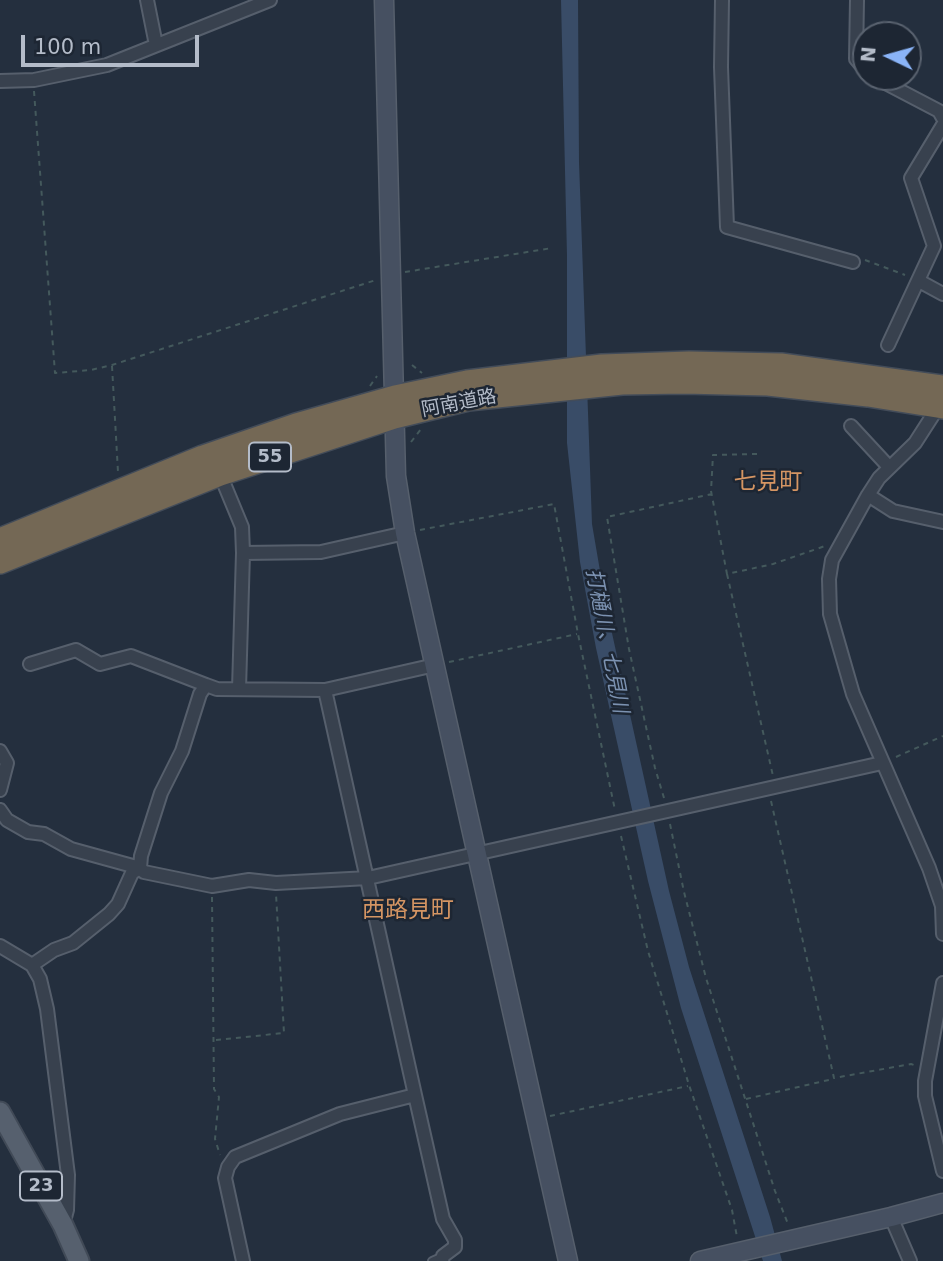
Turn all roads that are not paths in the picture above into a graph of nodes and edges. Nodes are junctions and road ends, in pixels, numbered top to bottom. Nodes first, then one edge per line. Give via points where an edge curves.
1 (147, 0) edge
2 (270, 0) edge
3 (384, 0) edge
4 (722, 0) edge
5 (856, 0) edge
6 (856, 21) edge
7 (156, 45) junction
8 (0, 81) edge
9 (902, 91) edge
10 (943, 118) edge
11 (943, 125) edge
12 (853, 262) road end
13 (919, 281) junction
14 (943, 294) edge
15 (888, 345) dead end
16 (942, 400) edge
17 (395, 407) junction
18 (850, 426) dead end
19 (889, 467) junction
20 (220, 474) junction
21 (868, 495) junction
22 (943, 523) edge
23 (405, 533) junction
24 (0, 540) edge
25 (243, 553) junction
26 (0, 562) edge
27 (30, 664) dead end
28 (435, 665) junction
29 (206, 684) junction
30 (239, 689) junction
31 (325, 690) junction
32 (0, 751) edge
33 (882, 763) junction
34 (0, 790) edge
35 (0, 810) edge
36 (476, 855) junction
37 (140, 868) junction
38 (368, 878) junction
39 (943, 934) edge
40 (0, 946) edge
41 (32, 965) junction
42 (943, 983) edge
43 (415, 1095) junction
44 (0, 1112) edge
45 (6, 1136) edge
46 (943, 1171) edge
47 (943, 1203) edge
48 (891, 1217) junction
49 (63, 1225) junction
50 (439, 1259) edge
51 (79, 1261) edge
52 (243, 1261) edge
53 (568, 1261) edge
54 (700, 1261) edge
55 (910, 1261) edge

1 - 7 street
2 - 7 street
3 - 17 street
4 - 12 street via 727,227
5 - 6 street
7 - 8 street via 107,65 34,80
9 - 10 street via 939,110
11 - 13 street via 911,178 934,246
13 - 14 street
13 - 15 street
16 - 17 highway, 阿南道路 / 55 via 768,384 600,376 550,380 468,399
16 - 19 street via 915,443
17 - 20 highway, 阿南道路 / 55
17 - 23 street via 396,476
17 - 24 highway, 阿南道路 / 55 via 296,425 203,457
18 - 19 street
19 - 21 street
20 - 25 street via 242,527
20 - 26 highway, 阿南道路 / 55
21 - 22 street via 893,511
21 - 33 street via 832,560 828,579 830,614 853,694
23 - 25 street via 321,552
23 - 28 street
25 - 30 street
27 - 29 street via 76,650 100,664 131,656
28 - 31 street
28 - 36 street
29 - 30 street
29 - 37 street via 161,793
30 - 31 street
31 - 38 street
32 - 34 street via 7,764
33 - 36 street
33 - 39 street via 929,868 942,906
35 - 37 street via 7,820 28,832
36 - 38 street
36 - 53 street
37 - 38 street via 144,873 212,886 249,880
37 - 41 street via 132,873 109,914 73,943
38 - 43 street
40 - 41 street
41 - 49 street via 47,1009 59,1091 68,1175
42 - 46 street via 925,1096
43 - 50 street via 443,1219 455,1240 455,1247
43 - 52 street via 340,1114 235,1157 225,1178
44 - 45 main road, 23
45 - 49 main road, 23
47 - 48 street
48 - 54 street
48 - 55 street
49 - 51 main road, 23

